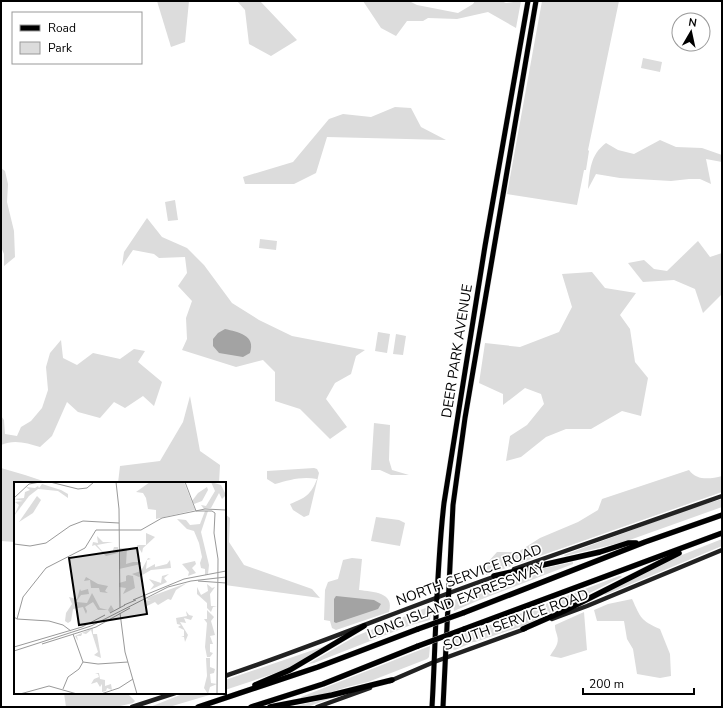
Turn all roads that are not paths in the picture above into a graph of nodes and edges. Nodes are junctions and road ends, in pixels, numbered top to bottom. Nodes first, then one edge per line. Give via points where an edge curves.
1 (528, 1) edge
2 (536, 1) edge
3 (722, 496) edge
4 (722, 515) edge
5 (722, 534) edge
6 (644, 542) junction
7 (722, 550) edge
8 (494, 576) junction
9 (449, 592) junction
10 (436, 597) junction
11 (364, 626) junction
12 (523, 629) junction
13 (446, 657) junction
14 (434, 662) junction
15 (226, 676) edge
16 (392, 680) junction
17 (172, 694) edge
18 (214, 703) junction
19 (132, 707) edge
20 (198, 707) edge
21 (251, 707) edge
22 (270, 707) edge
23 (317, 707) edge
24 (432, 707) edge
25 (443, 707) edge

1 - 10 main road, DEER PARK AVENUE via 444,503
2 - 9 main road, DEER PARK AVENUE via 465,418 453,505
3 - 8 main road, NORTH SERVICE ROAD
4 - 6 highway, LONG ISLAND EXPRESSWAY
5 - 12 highway via 660,561 564,611
5 - 21 highway, LONG ISLAND EXPRESSWAY, bridge via 418,646 323,684
6 - 8 highway via 628,543 600,552
6 - 18 highway, LONG ISLAND EXPRESSWAY, bridge via 463,613
7 - 12 main road, SOUTH SERVICE ROAD via 587,606
8 - 9 main road, NORTH SERVICE ROAD
9 - 10 main road, NORTH SERVICE ROAD
9 - 13 main road, DEER PARK AVENUE
10 - 11 main road, NORTH SERVICE ROAD
10 - 14 main road, DEER PARK AVENUE
11 - 15 main road, NORTH SERVICE ROAD
11 - 18 highway via 290,670
12 - 13 main road, SOUTH SERVICE ROAD
13 - 14 main road, SOUTH SERVICE ROAD
13 - 25 main road, DEER PARK AVENUE
14 - 16 main road, SOUTH SERVICE ROAD
14 - 24 main road, DEER PARK AVENUE
16 - 22 highway
16 - 23 main road, SOUTH SERVICE ROAD
17 - 19 main road
18 - 20 highway, LONG ISLAND EXPRESSWAY

